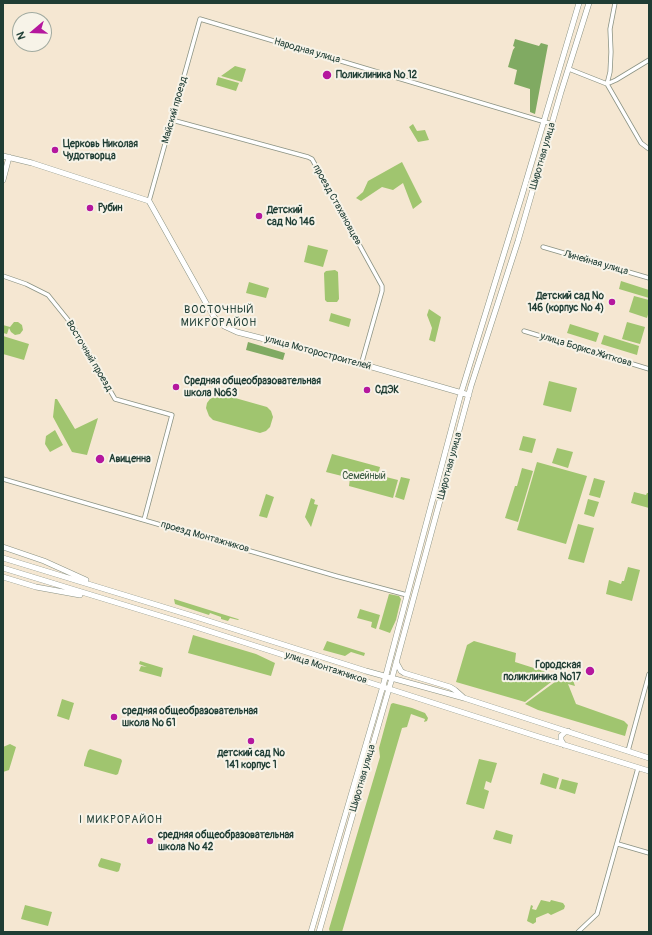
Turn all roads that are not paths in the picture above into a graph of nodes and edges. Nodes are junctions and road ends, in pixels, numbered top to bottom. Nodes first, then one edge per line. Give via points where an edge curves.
1 (580, 3) edge
2 (615, 3) edge
3 (589, 4) edge
4 (575, 16) junction
5 (200, 19) joint
6 (584, 19) junction
7 (649, 60) edge
8 (569, 68) junction
9 (607, 84) junction
10 (172, 120) junction
11 (544, 122) junction
12 (552, 124) junction
13 (649, 149) edge
14 (3, 156) edge
15 (10, 157) junction
16 (3, 180) edge
17 (149, 201) junction
18 (508, 238) junction
19 (518, 241) junction
20 (543, 247) dead end
21 (502, 257) junction
22 (512, 260) junction
23 (3, 276) edge
24 (649, 278) edge
25 (524, 331) dead end
26 (362, 365) junction
27 (649, 370) edge
28 (461, 392) junction
29 (469, 395) junction
30 (3, 479) edge
31 (430, 509) junction
32 (438, 511) junction
33 (144, 520) junction
34 (425, 528) junction
35 (433, 531) junction
36 (3, 547) edge
37 (3, 558) edge
38 (3, 568) edge
39 (3, 577) edge
40 (95, 586) junction
41 (407, 595) junction
42 (115, 603) junction
43 (396, 662) junction
44 (649, 674) edge
45 (385, 676) junction
46 (392, 678) junction
47 (383, 686) junction
48 (389, 688) junction
49 (464, 698) junction
50 (568, 731) junction
51 (564, 745) junction
52 (628, 751) junction
53 (649, 758) edge
54 (638, 768) junction
55 (649, 771) edge
56 (618, 844) junction
57 (649, 853) edge
58 (312, 932) edge
59 (319, 932) edge
60 (578, 932) edge

1 - 3 main road via 584,7
1 - 4 main road, Широтная улица
2 - 9 street via 610,29 610,72
3 - 6 main road, Широтная улица
4 - 6 main road via 579,13
4 - 11 main road, Широтная улица
5 - 10 street, Майский проезд
5 - 11 street, Народная улица
6 - 8 main road, Широтная улица
7 - 9 street
8 - 9 street
8 - 12 main road, Широтная улица
9 - 13 street via 637,138
10 - 17 street, Майский проезд
10 - 26 street, проезд Стахановцев via 312,159 382,286
11 - 12 street, Народная улица
11 - 18 main road, Широтная улица
12 - 19 main road, Широтная улица
14 - 15 main road
15 - 16 main road
15 - 17 main road
17 - 26 main road, улица Моторостроителей via 214,317 224,326
18 - 19 main road via 510,244 516,244
18 - 21 main road, Широтная улица
19 - 22 main road, Широтная улица
20 - 24 street, Линейная улица
21 - 22 main road via 507,254
21 - 28 main road, Широтная улица
22 - 29 main road, Широтная улица
23 - 33 street, Восточный проезд via 48,295 73,326 115,399 172,415
25 - 27 street, улица Бориса Житкова
26 - 28 main road, улица Моторостроителей
28 - 29 main road, улица Моторостроителей
28 - 31 main road, Широтная улица
29 - 32 main road, Широтная улица
30 - 33 street, проезд Монтажников
31 - 32 main road via 433,514
31 - 34 main road, Широтная улица
32 - 35 main road, Широтная улица
33 - 41 street, проезд Монтажников
34 - 35 main road via 430,526
34 - 41 main road, Широтная улица
35 - 43 main road, Широтная улица
36 - 40 main road via 52,564
37 - 40 main road, улица Монтажников
38 - 42 main road, улица Монтажников
39 - 42 main road via 36,588 64,591
40 - 45 main road, улица Монтажников
41 - 45 main road, Широтная улица
42 - 47 main road, улица Монтажников
43 - 46 main road, Широтная улица
43 - 49 main road via 404,673 450,687
44 - 52 street
45 - 46 main road, улица Монтажников
45 - 47 main road, Широтная улица
46 - 48 main road, Широтная улица
46 - 49 main road, улица Монтажников
47 - 48 main road, улица Монтажников
47 - 58 main road, Широтная улица via 361,755
48 - 51 main road, улица Монтажников
48 - 59 main road, Широтная улица
49 - 50 main road, улица Монтажников
50 - 51 main road via 561,736
50 - 52 main road, улица Монтажников
51 - 54 main road, улица Монтажников
52 - 53 main road, улица Монтажников
54 - 55 main road, улица Монтажников
54 - 56 street
56 - 57 street
56 - 60 street via 597,914

